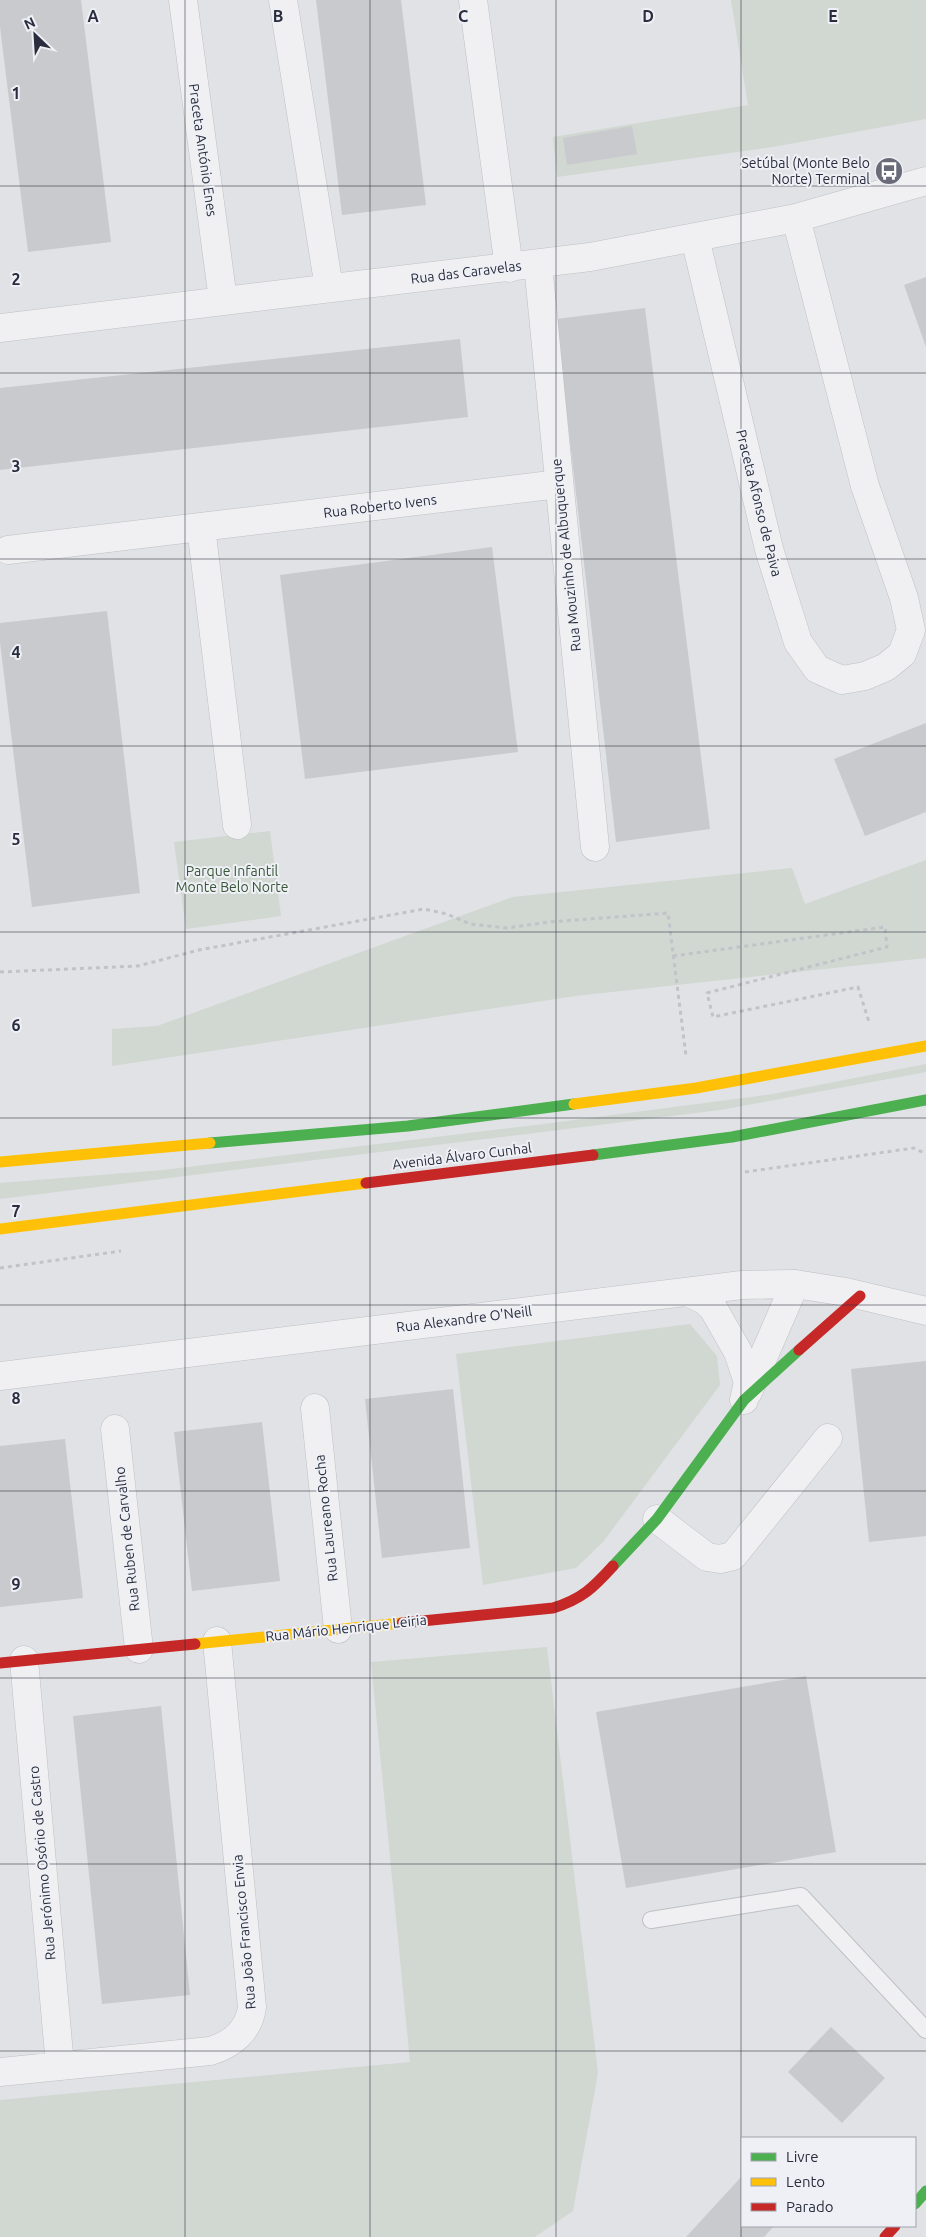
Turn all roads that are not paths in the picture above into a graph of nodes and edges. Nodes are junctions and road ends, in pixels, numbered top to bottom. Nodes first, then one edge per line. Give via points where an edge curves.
1 (183, 0) edge
2 (283, 0) edge
3 (474, 0) edge
4 (926, 181) edge
5 (796, 218) junction
6 (695, 238) junction
7 (538, 264) junction
8 (508, 268) junction
9 (329, 288) junction
10 (223, 300) junction
11 (0, 328) edge
12 (559, 484) junction
13 (201, 527) junction
14 (8, 550) dead end
15 (914, 654) edge
16 (237, 825) dead end
17 (594, 846) dead end
18 (926, 1046) edge
19 (924, 1102) edge
20 (0, 1162) edge
21 (0, 1230) edge
22 (795, 1284) junction
23 (687, 1292) junction
24 (860, 1296) junction
25 (922, 1307) edge
26 (0, 1376) edge
27 (744, 1400) junction
28 (315, 1408) dead end
29 (115, 1429) dead end
30 (828, 1438) dead end
31 (656, 1519) junction
32 (338, 1629) junction
33 (218, 1641) junction
34 (139, 1649) junction
35 (12, 1662) edge
36 (651, 1920) dead end
37 (926, 2030) edge
38 (60, 2066) junction
39 (0, 2072) edge
40 (926, 2191) edge
41 (916, 2203) edge
42 (894, 2227) edge
43 (885, 2237) edge

1 - 10 street, Praceta António Enes
2 - 9 street
3 - 8 street
4 - 5 street, Rua das Caravelas
5 - 6 street, Rua das Caravelas
5 - 15 street, Praceta Afonso de Paiva via 865,486 904,598
6 - 7 street, Rua das Caravelas
6 - 15 street, Praceta Afonso de Paiva via 768,549 798,642 817,669 842,680 865,676
7 - 8 street, Rua das Caravelas
7 - 12 street, Rua Mouzinho de Albuquerque
8 - 9 street, Rua das Caravelas
9 - 10 street, Rua das Caravelas
10 - 11 street, Rua das Caravelas
12 - 13 street, Rua Roberto Ivens
12 - 17 street, Rua Mouzinho de Albuquerque
13 - 14 street, Rua Roberto Ivens
13 - 16 street
18 - 20 main road via 696,1088 418,1125
19 - 21 main road, Avenida Álvaro Cunhal via 732,1137
22 - 23 street, Rua Alexandre O'Neill via 742,1285
22 - 24 street, Rua Alexandre O'Neill
22 - 27 street, Rua Mário Henrique Leiria
23 - 26 street, Rua Alexandre O'Neill
23 - 27 street via 713,1308 738,1352 748,1382
24 - 25 street, Rua Alexandre O'Neill
24 - 27 main road, Rua Mário Henrique Leiria
27 - 31 main road, Rua Mário Henrique Leiria
28 - 32 street, Rua Laureano Rocha
29 - 34 street, Rua Ruben de Carvalho
30 - 31 street via 733,1556 708,1557
31 - 32 main road, Rua Mário Henrique Leiria via 591,1590 574,1602 553,1608
32 - 33 main road, Rua Mário Henrique Leiria
33 - 34 main road, Rua Mário Henrique Leiria
33 - 38 street, Rua João Francisco Envia via 251,2016 243,2031 229,2044 210,2051
34 - 35 main road, Rua Mário Henrique Leiria
35 - 38 street, Rua Jerónimo Osório de Castro
36 - 37 lane via 801,1896
38 - 39 street, Rua João Francisco Envia
40 - 41 main road
42 - 43 main road

